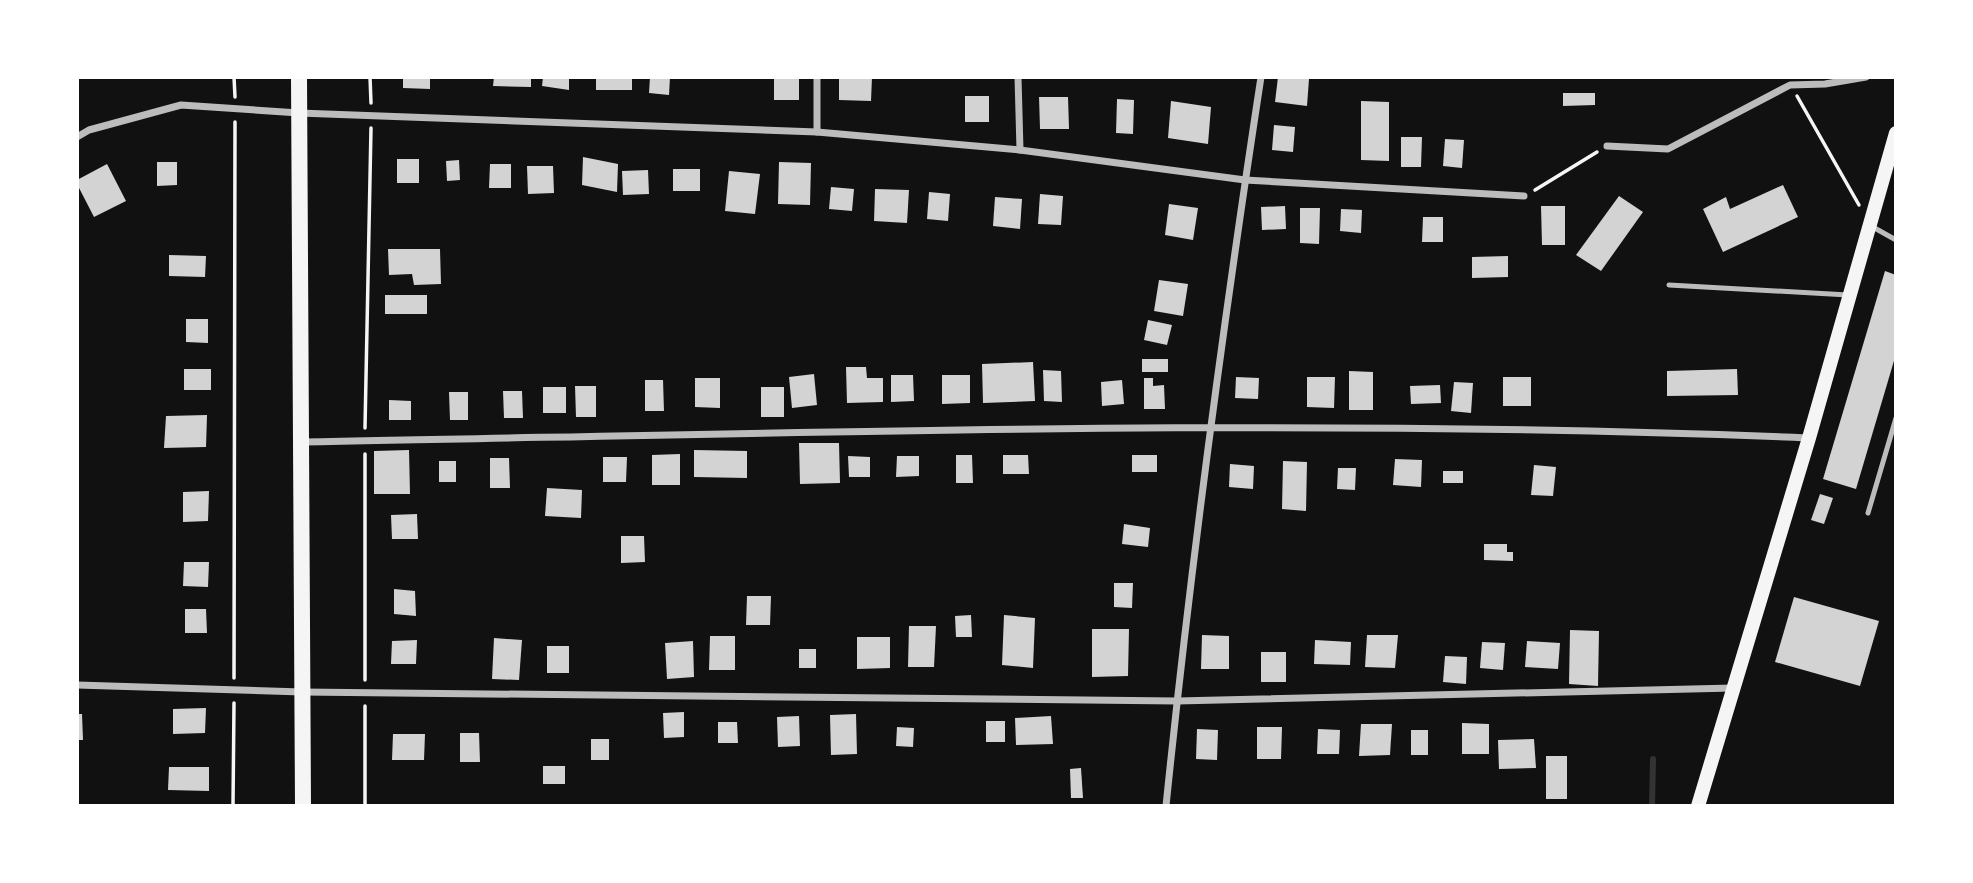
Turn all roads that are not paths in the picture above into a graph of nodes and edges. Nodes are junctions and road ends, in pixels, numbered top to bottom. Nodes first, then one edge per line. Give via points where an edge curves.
1 (299, 77) edge
2 (817, 77) edge
3 (1018, 77) edge
4 (1261, 77) edge
5 (1787, 77) edge
6 (1866, 77) edge
7 (1790, 85) junction
8 (299, 113) junction
9 (817, 132) junction
10 (1896, 132) edge
11 (77, 137) edge
12 (1607, 146) road end
13 (1020, 150) junction
14 (1245, 180) junction
15 (1524, 196) road end
16 (1871, 226) junction
17 (1896, 240) edge
18 (1669, 285) dead end
19 (1850, 295) junction
20 (1896, 418) edge
21 (1211, 428) junction
22 (1809, 438) junction
23 (301, 442) junction
24 (1868, 513) dead end
25 (77, 685) edge
26 (1733, 688) junction
27 (302, 692) junction
28 (1177, 702) junction
29 (303, 806) edge
30 (1166, 806) edge
31 (1698, 806) edge

1 - 8 main road
2 - 9 street
3 - 13 street
4 - 14 street
5 - 7 street
6 - 7 street
7 - 12 street via 1668,149
8 - 9 street
8 - 11 street via 181,105
8 - 23 main road
9 - 13 street
10 - 16 main road
13 - 14 street
14 - 15 street
14 - 21 street
16 - 17 lane
16 - 19 main road
18 - 19 lane
19 - 22 main road
20 - 24 lane
21 - 22 street
21 - 23 street
21 - 28 street
22 - 26 main road
23 - 27 main road
25 - 27 street
26 - 28 street
26 - 31 main road
27 - 28 street
27 - 29 main road
28 - 30 street

